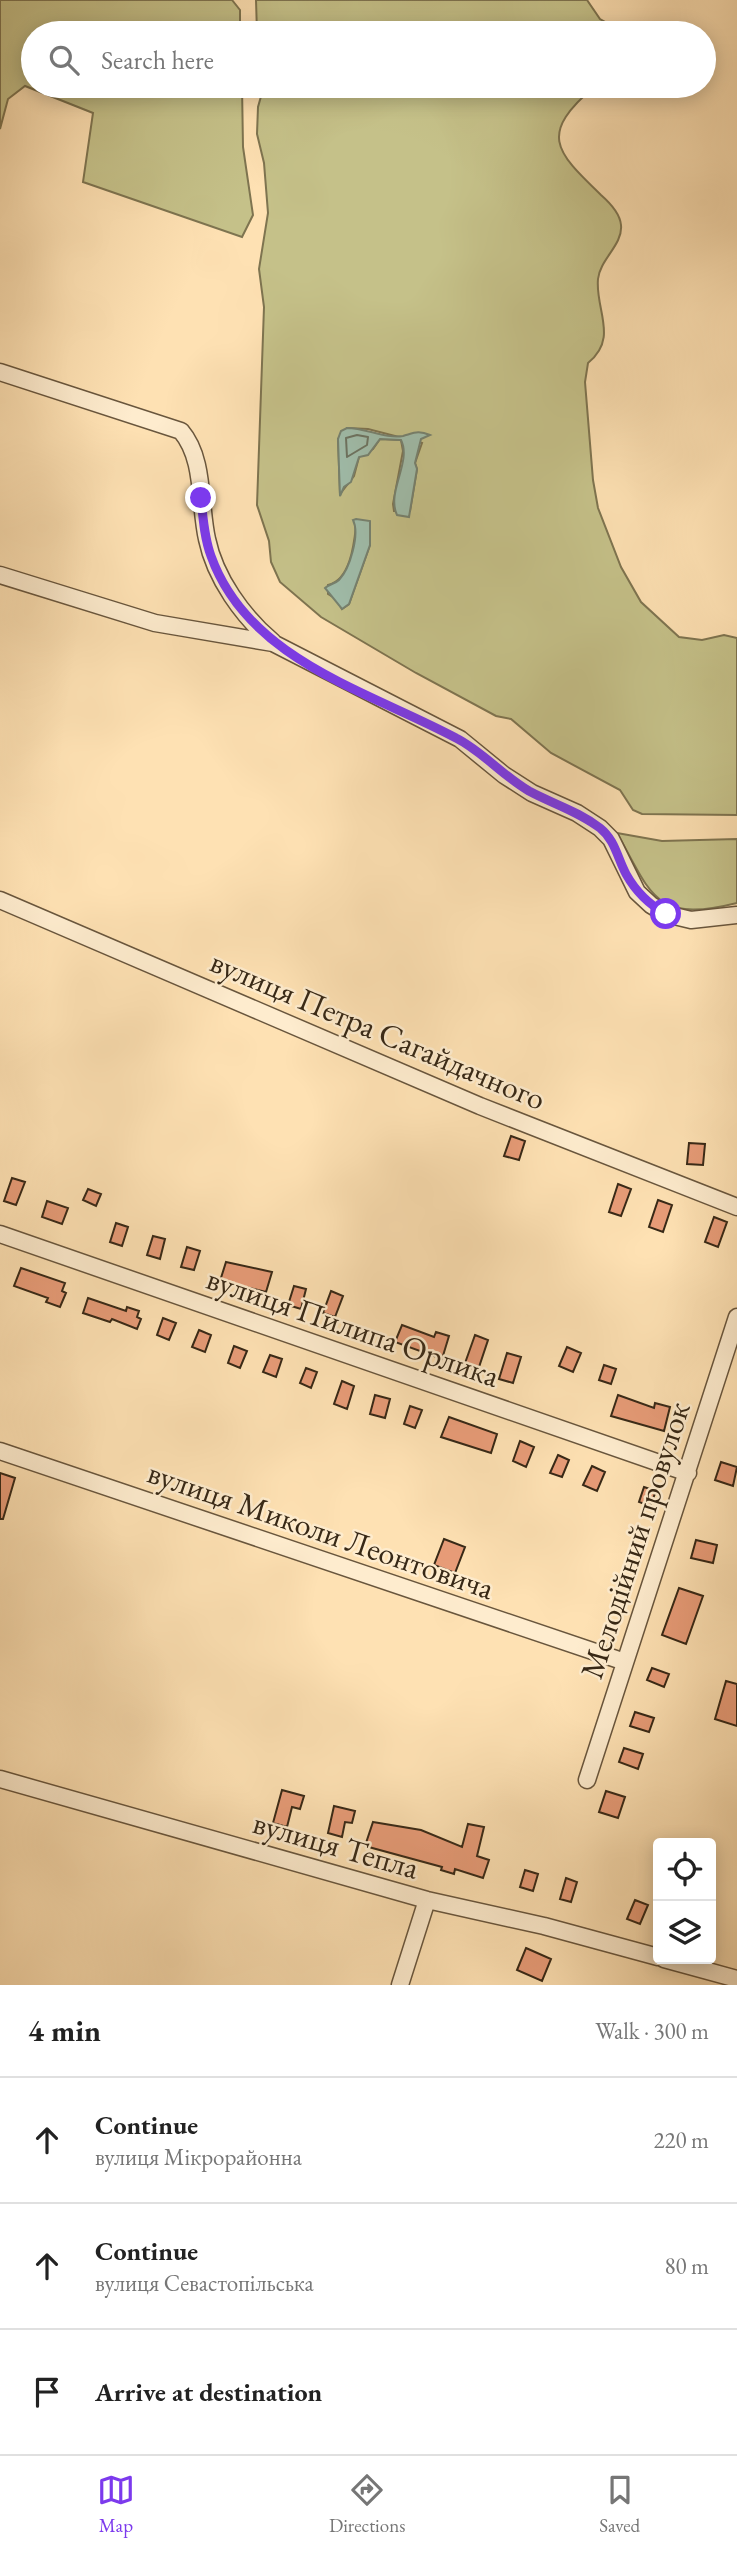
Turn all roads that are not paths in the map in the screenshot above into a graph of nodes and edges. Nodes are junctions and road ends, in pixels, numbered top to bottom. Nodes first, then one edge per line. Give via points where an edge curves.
1 (0, 372) edge
2 (0, 575) edge
3 (273, 643) junction
4 (0, 900) edge
5 (737, 915) edge
6 (737, 1207) edge
7 (0, 1234) edge
8 (737, 1317) edge
9 (0, 1451) edge
10 (688, 1473) junction
11 (625, 1662) junction
12 (0, 1779) edge
13 (587, 1780) dead end
14 (427, 1900) junction
15 (653, 1956) edge
16 (682, 1964) edge
17 (737, 1979) edge
18 (400, 1985) edge

1 - 3 street via 181,431 195,452 211,555 249,619
2 - 3 street via 155,623
3 - 5 street via 460,739 504,775 589,820 611,839 637,892 659,910 691,920
4 - 6 street, вулиця Петра Сагайдачного via 480,1106
7 - 10 street, вулиця Пилипа Орлика
8 - 10 street, Мелодійний провулок
9 - 11 street, вулиця Миколи Леонтовича
10 - 11 street, Мелодійний провулок
11 - 13 street, Мелодійний провулок
12 - 14 street, вулиця Тепла
14 - 15 street, вулиця Тепла
14 - 18 street
16 - 17 street

